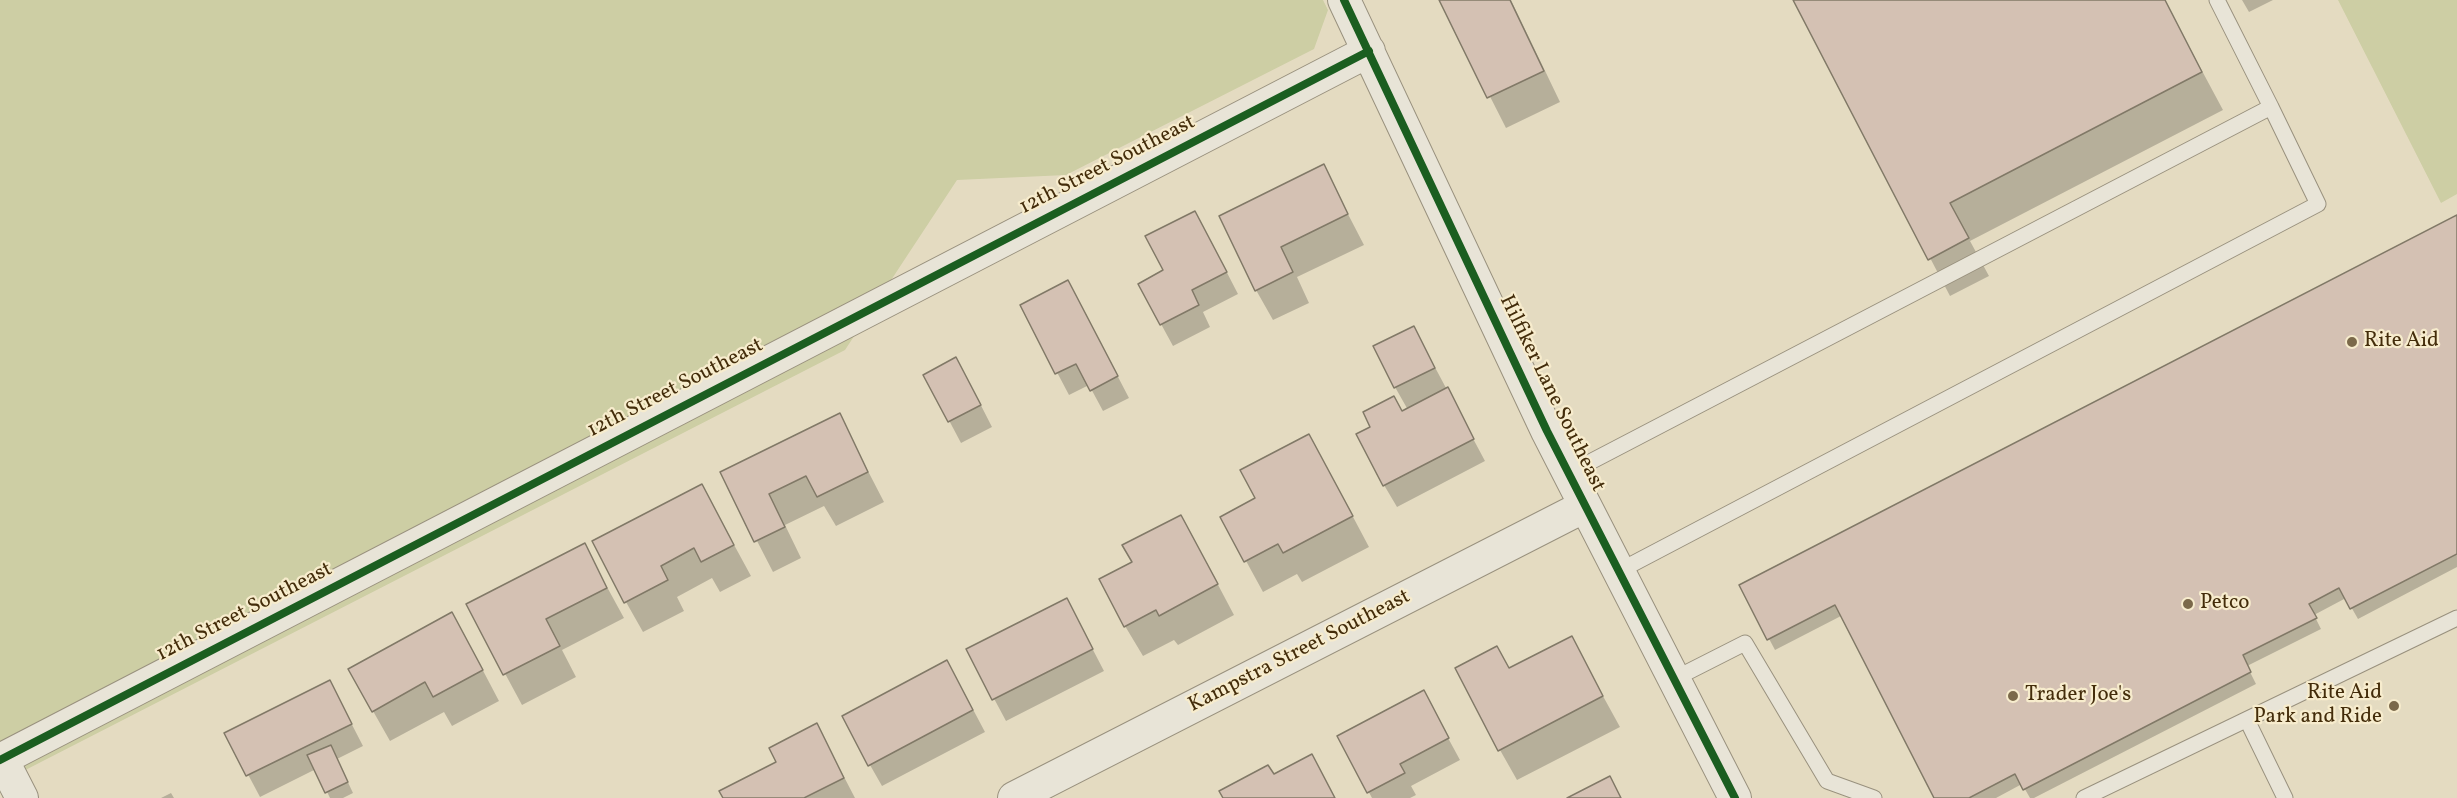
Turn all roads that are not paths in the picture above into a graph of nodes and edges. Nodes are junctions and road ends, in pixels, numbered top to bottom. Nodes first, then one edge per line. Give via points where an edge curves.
1 (1344, 0) edge
2 (2217, 0) edge
3 (1369, 51) junction
4 (2271, 107) junction
5 (1569, 473) junction
6 (1585, 506) junction
7 (1619, 571) junction
8 (2457, 618) edge
9 (1674, 679) junction
10 (2247, 720) junction
11 (1, 759) edge
12 (22, 798) edge
13 (1014, 798) edge
14 (1735, 798) edge
15 (1874, 798) edge
16 (2084, 798) edge
17 (2285, 798) edge

1 - 3 street, Hilfiker Lane Southeast
2 - 4 lane
3 - 5 street, Hilfiker Lane Southeast
3 - 11 street, 12th Street Southeast
4 - 5 lane
4 - 7 lane via 2318,204
5 - 6 street, Hilfiker Lane Southeast
6 - 7 street, Hilfiker Lane Southeast
6 - 13 street, Kampstra Street Southeast
7 - 9 street, Hilfiker Lane Southeast
8 - 10 lane
9 - 14 street, Hilfiker Lane Southeast
9 - 15 lane via 1745,643 1827,781
10 - 16 lane
10 - 17 lane
11 - 12 street

